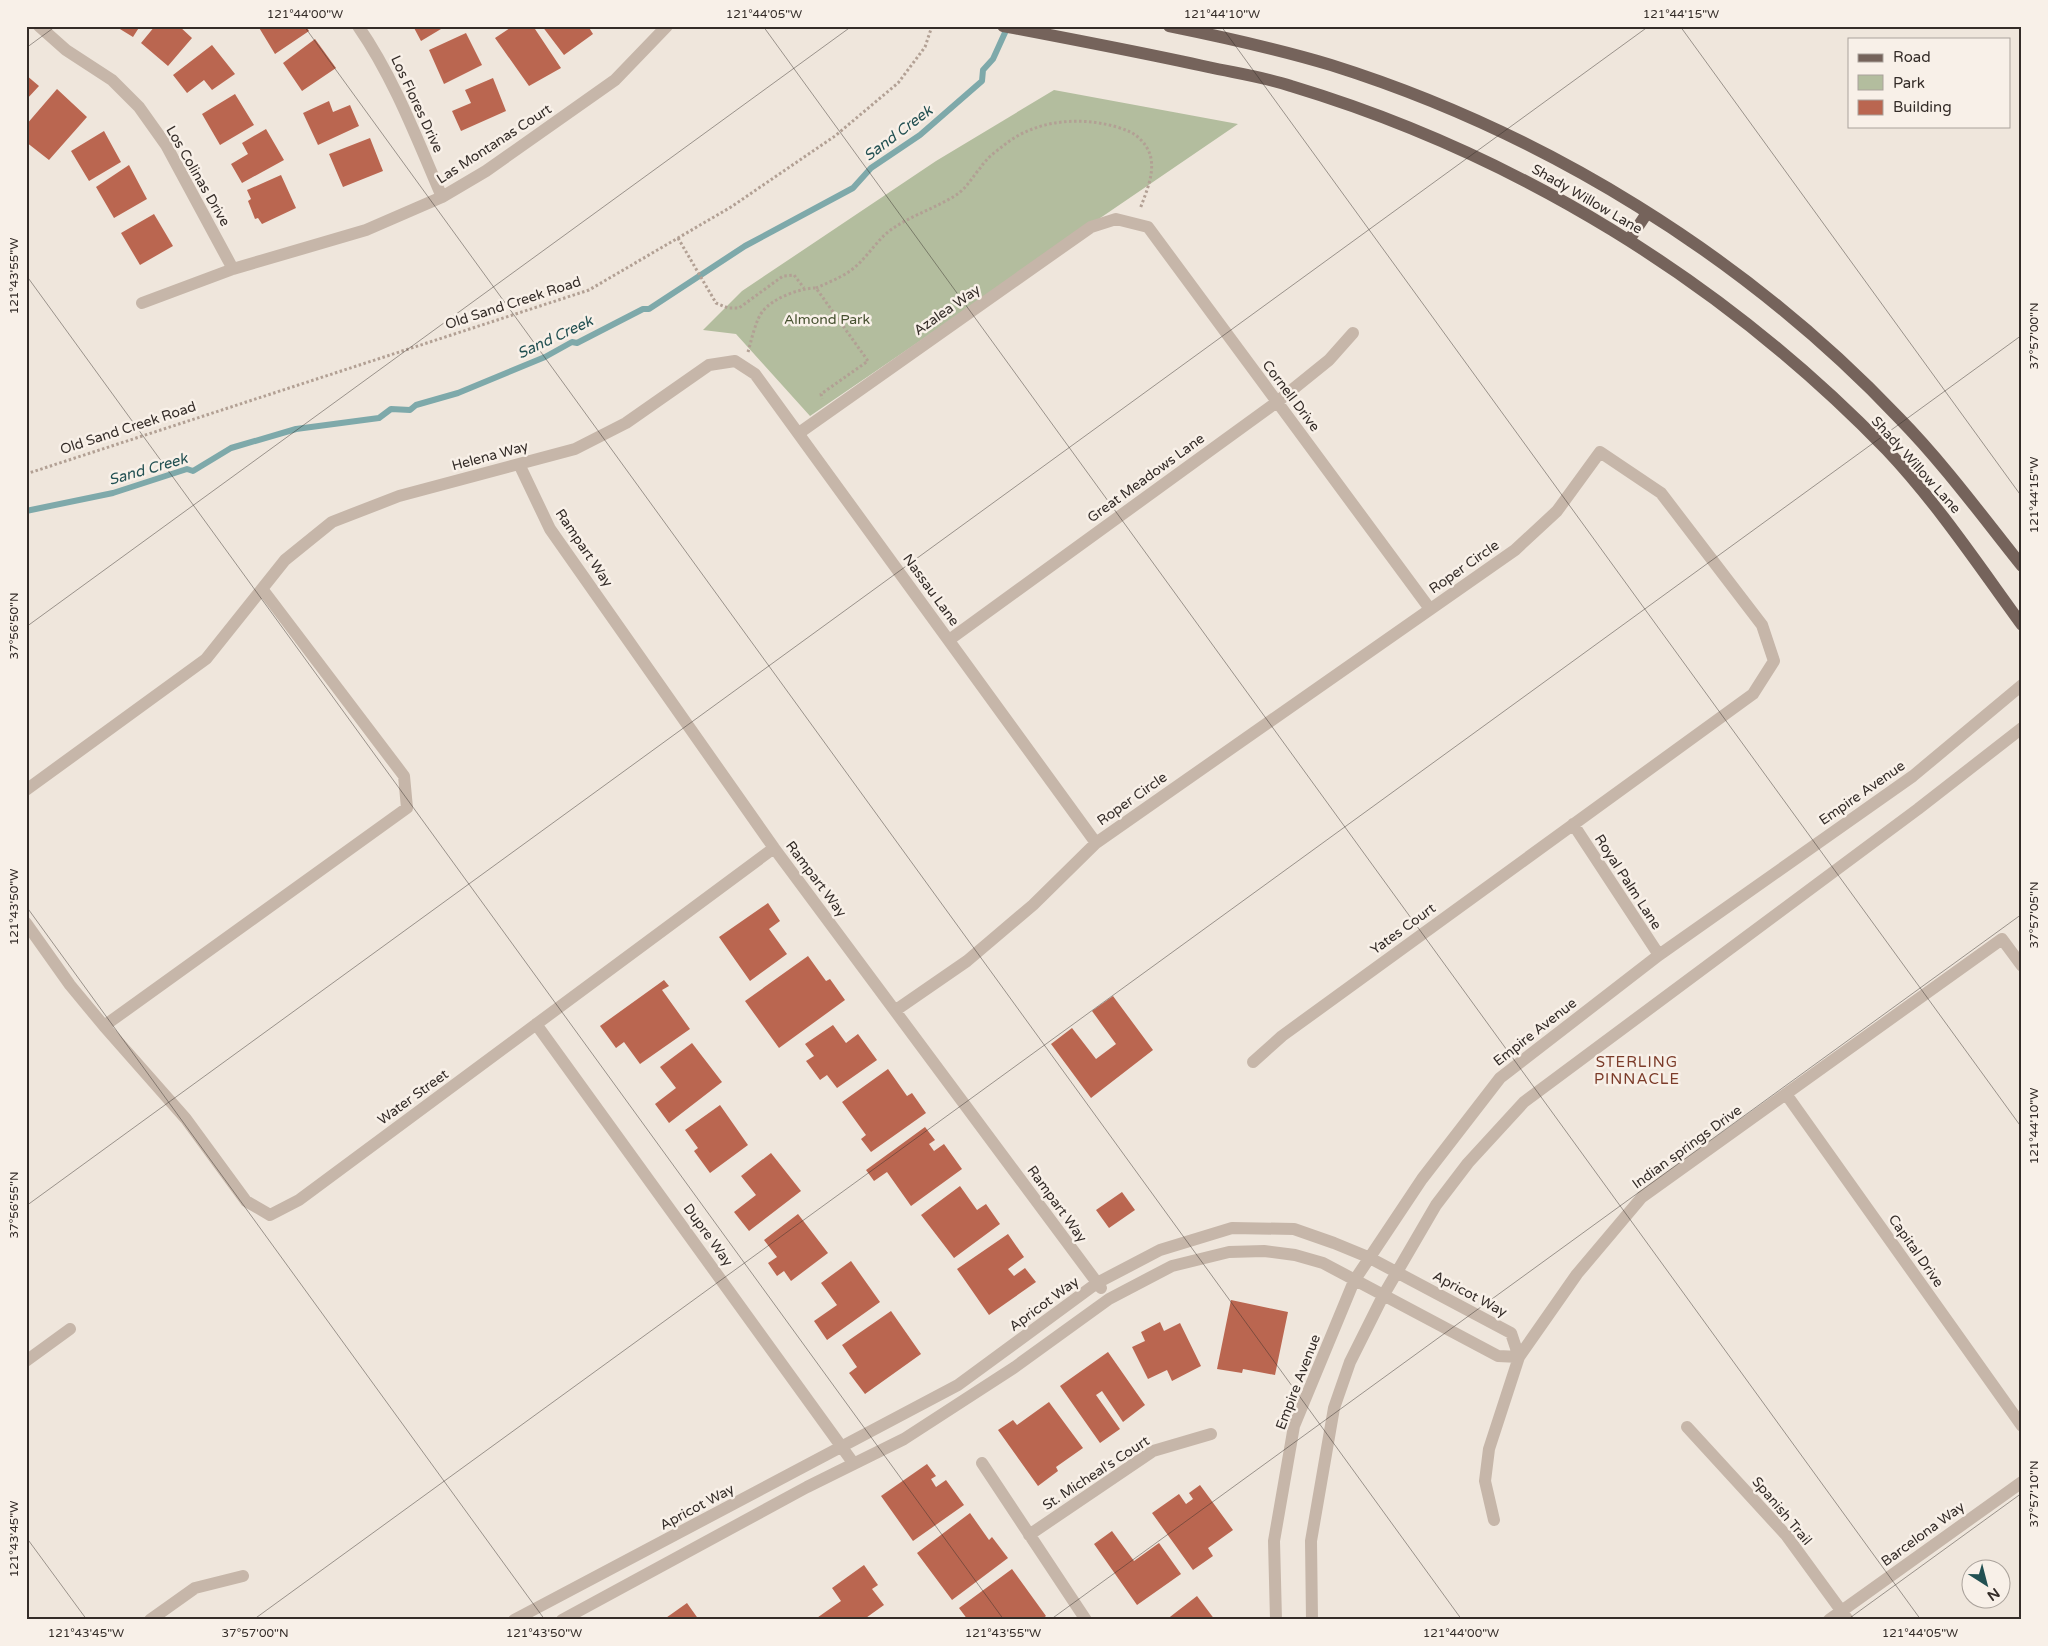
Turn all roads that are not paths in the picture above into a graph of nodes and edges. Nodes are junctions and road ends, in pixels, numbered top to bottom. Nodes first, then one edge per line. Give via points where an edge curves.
1 (40, 26) edge
2 (358, 26) edge
3 (666, 26) edge
4 (1003, 26) edge
5 (1169, 26) edge
6 (442, 197) junction
7 (1646, 213) junction
8 (1116, 219) joint
9 (1629, 240) junction
10 (233, 269) junction
11 (142, 303) dead end
12 (1353, 333) dead end
13 (740, 364) joint
14 (1277, 402) junction
15 (798, 433) junction
16 (519, 464) junction
17 (2022, 566) edge
18 (263, 590) junction
19 (1430, 609) junction
20 (2022, 625) edge
21 (949, 640) junction
22 (2022, 686) edge
23 (2022, 728) edge
24 (26, 790) edge
25 (1573, 824) junction
26 (1096, 843) junction
27 (774, 848) junction
28 (26, 923) edge
29 (1659, 956) junction
30 (2022, 966) edge
31 (896, 1010) junction
32 (536, 1024) junction
33 (104, 1026) junction
34 (1253, 1062) dead end
35 (1786, 1094) junction
36 (1368, 1257) junction
37 (1397, 1272) junction
38 (1354, 1281) junction
39 (1097, 1283) junction
40 (1383, 1296) junction
41 (1109, 1299) junction
42 (70, 1329) dead end
43 (1519, 1357) junction
44 (26, 1361) edge
45 (2022, 1426) edge
46 (1687, 1427) dead end
47 (1211, 1434) dead end
48 (843, 1447) junction
49 (982, 1463) dead end
50 (854, 1464) junction
51 (2022, 1482) edge
52 (1494, 1520) dead end
53 (1030, 1535) junction
54 (243, 1576) dead end
55 (562, 1594) junction
56 (1844, 1615) edge
57 (576, 1617) edge
58 (150, 1620) edge
59 (514, 1620) edge
60 (562, 1620) edge
61 (1086, 1620) edge
62 (1276, 1620) edge
63 (1312, 1620) edge
64 (1830, 1620) edge

1 - 10 street, Los Colinas Drive via 66,50 112,80 139,107 170,153
2 - 6 street, Los Flores Drive via 375,51
3 - 6 street, Las Montanas Court via 615,80 486,171
4 - 9 main road, Shady Willow Lane via 1289,85 1394,120 1486,160 1577,208
5 - 7 main road, Shady Willow Lane via 1330,65 1422,99 1528,145
6 - 10 street, Las Montanas Court via 366,230
7 - 9 main road
7 - 17 main road, Shady Willow Lane via 1704,248 1810,333 1900,418
8 - 14 street, Cornell Drive via 1148,227
8 - 15 street, Azalea Way via 1091,227
9 - 20 main road, Shady Willow Lane via 1748,325 1814,379 1888,452 1948,523
10 - 11 street, Las Montanas Court
12 - 14 street, Great Meadows Lane via 1329,360
13 - 15 street, Nassau Lane via 756,374
13 - 16 street, Helena Way via 709,365 626,423 575,449
14 - 19 street, Cornell Drive
14 - 21 street, Great Meadows Lane
15 - 21 street, Nassau Lane
16 - 18 street, Helena Way via 398,496 332,522 285,560
16 - 27 street, Rampart Way via 550,529
18 - 24 street, Helena Way via 206,659
18 - 33 street via 404,776 407,808
19 - 25 street, Roper Circle via 1515,550 1558,511 1600,452 1660,493 1762,625 1774,661 1753,694
19 - 26 street, Roper Circle
21 - 26 street, Nassau Lane
22 - 29 street, Empire Avenue via 1913,776
23 - 37 street via 1524,1102 1436,1205
25 - 29 street, Royal Palm Lane
25 - 34 street, Yates Court via 1282,1036
26 - 31 street, Roper Circle via 1033,905 966,961
27 - 31 street, Rampart Way
27 - 32 street, Water Street
28 - 33 street via 70,986
29 - 36 street, Empire Avenue via 1500,1078 1422,1178
30 - 35 street, Indian springs Drive via 2002,939
31 - 39 street, Rampart Way
32 - 33 street, Water Street via 298,1200 270,1215 246,1201 186,1119
32 - 48 street, Dupre Way
35 - 43 street, Indian springs Drive via 1642,1197 1576,1274
35 - 45 street, Capital Drive
36 - 37 street, Apricot Way
36 - 38 street, Empire Avenue
36 - 39 street, Apricot Way via 1294,1229 1232,1228 1160,1250
37 - 40 street
37 - 43 street, Apricot Way via 1511,1333
38 - 40 street
38 - 41 street via 1323,1263 1296,1255 1264,1251 1229,1252 1172,1266
38 - 62 street, Empire Avenue via 1294,1426 1274,1541
39 - 41 street, Rampart Way
39 - 48 street, Apricot Way via 958,1385
40 - 43 street via 1498,1356
40 - 63 street via 1350,1362 1334,1408 1311,1541
41 - 50 street via 957,1407
42 - 44 street
43 - 52 street, Indian springs Drive via 1489,1448 1485,1481
46 - 56 street, Spanish Trail via 1786,1535
47 - 53 street, St. Micheal's Court via 1153,1451
48 - 50 street, Dupre Way
48 - 55 street, Apricot Way
49 - 53 street
50 - 57 street via 807,1487
51 - 56 street, Barcelona Way
53 - 61 street
54 - 58 street via 195,1588
55 - 57 street
55 - 59 street, Apricot Way
56 - 64 street, Barcelona Way
57 - 60 street

